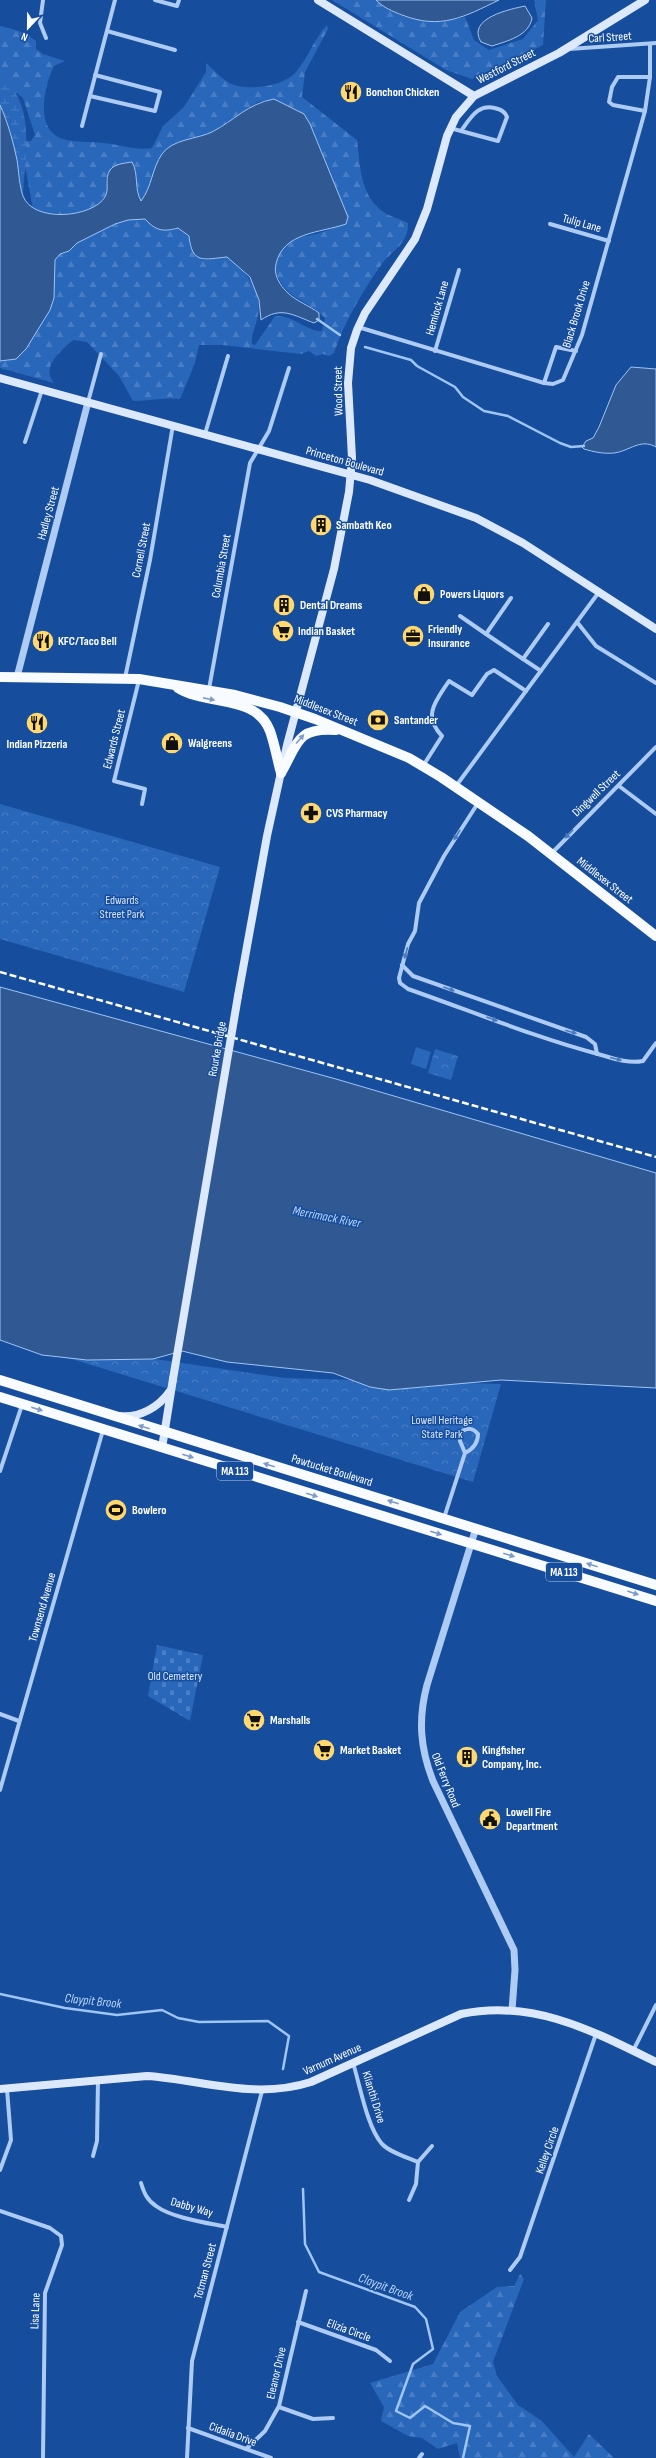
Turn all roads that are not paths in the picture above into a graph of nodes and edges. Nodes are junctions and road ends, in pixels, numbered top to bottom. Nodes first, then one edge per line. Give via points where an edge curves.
1 (43, 0) edge
2 (115, 0) edge
3 (157, 0) edge
4 (179, 0) edge
5 (318, 0) edge
6 (645, 0) edge
7 (107, 31) junction
8 (46, 38) dead end
9 (656, 43) edge
10 (650, 44) junction
11 (175, 50) dead end
12 (565, 50) junction
13 (95, 75) junction
14 (650, 77) junction
15 (90, 96) junction
16 (474, 96) junction
17 (645, 111) junction
18 (82, 126) dead end
19 (450, 128) junction
20 (461, 131) junction
21 (550, 224) dead end
22 (609, 241) junction
23 (459, 270) dead end
24 (358, 327) junction
25 (435, 351) junction
26 (576, 351) junction
27 (101, 354) dead end
28 (228, 356) dead end
29 (289, 368) dead end
30 (0, 378) edge
31 (544, 383) junction
32 (42, 389) junction
33 (88, 402) junction
34 (173, 425) junction
35 (205, 434) junction
36 (25, 442) dead end
37 (258, 448) junction
38 (351, 474) junction
39 (599, 592) junction
40 (511, 598) dead end
41 (460, 616) dead end
42 (577, 622) junction
43 (548, 624) dead end
44 (656, 628) edge
45 (486, 634) junction
46 (523, 659) junction
47 (541, 671) junction
48 (0, 677) edge
49 (17, 677) junction
50 (125, 679) junction
51 (139, 679) junction
52 (656, 683) edge
53 (173, 685) junction
54 (208, 690) junction
55 (526, 691) junction
56 (295, 712) junction
57 (343, 731) junction
58 (656, 748) edge
59 (423, 766) junction
60 (281, 773) junction
61 (619, 786) junction
62 (455, 787) junction
63 (478, 802) junction
64 (142, 804) dead end
65 (656, 814) edge
66 (551, 854) junction
67 (656, 936) edge
68 (402, 965) junction
69 (656, 1042) edge
70 (598, 1054) junction
71 (0, 1380) edge
72 (170, 1391) junction
73 (0, 1397) edge
74 (22, 1404) junction
75 (98, 1412) junction
76 (103, 1430) junction
77 (164, 1433) junction
78 (162, 1448) junction
79 (465, 1453) junction
80 (0, 1471) edge
81 (444, 1518) junction
82 (476, 1528) junction
83 (472, 1543) junction
84 (656, 1585) edge
85 (656, 1601) edge
86 (0, 1714) edge
87 (19, 1721) junction
88 (0, 1790) edge
89 (656, 2005) edge
90 (512, 2010) junction
91 (596, 2033) junction
92 (633, 2051) junction
93 (656, 2062) edge
94 (353, 2063) junction
95 (98, 2080) junction
96 (3, 2089) edge
97 (262, 2091) junction
98 (432, 2146) dead end
99 (93, 2156) dead end
100 (418, 2162) junction
101 (0, 2170) edge
102 (141, 2183) dead end
103 (409, 2200) dead end
104 (0, 2211) edge
105 (227, 2227) junction
106 (510, 2270) dead end
107 (306, 2291) dead end
108 (298, 2322) junction
109 (390, 2361) dead end
110 (279, 2406) junction
111 (333, 2418) dead end
112 (188, 2428) junction
113 (246, 2449) junction
114 (422, 2454) dead end
115 (43, 2457) dead end
116 (187, 2458) edge
117 (271, 2458) edge
118 (419, 2458) edge

1 - 8 street via 40,23
2 - 7 street
3 - 4 street via 178,6
5 - 16 main road, Westford Street
6 - 12 main road, Westford Street
7 - 11 street
7 - 13 street
9 - 10 street, Carl Street
10 - 12 street, Carl Street
10 - 14 street, Black Brook Drive
12 - 16 main road, Westford Street
13 - 15 street
13 - 15 street via 160,92 155,111
14 - 17 street, Black Brook Drive
14 - 17 street via 618,77 612,87 609,102
15 - 18 street
16 - 19 main road, Wood Street
17 - 22 street, Black Brook Drive
19 - 20 street
19 - 24 main road, Wood Street via 427,209 415,239
20 - 20 street via 498,141 507,117 502,110 481,107
21 - 22 street, Tulip Lane
22 - 26 street, Black Brook Drive
23 - 25 street, Hemlock Lane
24 - 25 street, Black Brook Drive
24 - 38 main road, Wood Street via 351,348 348,383
25 - 31 street, Black Brook Drive
26 - 31 street, Black Brook Drive via 563,380 553,384
26 - 31 street via 556,347
27 - 33 street, Hadley Street
28 - 35 street
29 - 37 street, Columbia Street via 269,431
30 - 32 main road, Princeton Boulevard
32 - 33 main road, Princeton Boulevard
32 - 36 street
33 - 34 main road, Princeton Boulevard
33 - 49 street, Hadley Street
34 - 35 main road, Princeton Boulevard
34 - 50 street, Cornell Street via 150,560
35 - 37 main road, Princeton Boulevard
37 - 38 main road, Princeton Boulevard
37 - 54 street, Columbia Street via 250,463
38 - 39 main road, Princeton Boulevard via 476,518 523,543
38 - 56 main road, Wood Street via 334,569
39 - 42 street
39 - 44 main road, Princeton Boulevard
40 - 45 street
41 - 45 street
42 - 47 street
42 - 52 street via 596,646
43 - 46 street
45 - 46 street
46 - 47 street
47 - 55 street
48 - 49 main road, Middlesex Street
49 - 50 main road, Middlesex Street
50 - 51 main road, Middlesex Street
51 - 53 main road, Middlesex Street
51 - 64 street, Edwards Street via 114,781 145,789
53 - 54 main road, Middlesex Street
53 -> 60 main road via 189,694 243,706 256,712 270,730
54 - 56 main road, Middlesex Street
55 - 59 street via 494,670 487,674 472,695 449,681 432,708 434,727 442,736
55 - 62 street
56 - 57 main road, Middlesex Street
56 - 60 main road, Rourke Bridge
57 - 59 main road, Middlesex Street
60 -> 57 main road via 300,738 308,732 324,729
58 - 61 street, Dingwell Street
59 - 62 main road, Middlesex Street
60 - 72 main road, Rourke Bridge, bridge via 238,996
61 - 65 street
61 -> 66 street, Dingwell Street
62 - 63 main road, Middlesex Street
63 - 66 main road, Middlesex Street
63 -> 68 street via 444,856 419,903 415,931
66 - 67 main road, Middlesex Street
68 -> 70 street via 413,976 586,1037 596,1044
68 -> 70 street via 400,983 408,989
70 -> 69 street via 635,1063 647,1057
71 - 75 main road, Pawtucket Boulevard / MA 113
72 - 75 main road, Rourke Bridge via 157,1406 133,1416
72 - 77 main road, Rourke Bridge
73 - 74 main road, MA 113
74 -> 76 main road, MA 113
74 - 80 street
77 -> 75 main road, Pawtucket Boulevard / MA 113
76 - 78 main road, MA 113
76 - 87 street, Townsend Avenue
77 - 78 main road, Rourke Bridge
81 -> 77 main road, Pawtucket Boulevard / MA 113
78 -> 83 main road, MA 113
79 - 79 street via 473,1448 477,1441 478,1434 472,1429 461,1432 460,1441
79 - 81 street
81 - 82 main road, Pawtucket Boulevard / MA 113
82 - 83 street, Old Ferry Road
84 -> 82 main road, Pawtucket Boulevard / MA 113
83 -> 85 main road, MA 113
83 - 90 street, Old Ferry Road via 427,1685 420,1725 425,1762 514,1950
86 - 87 street
87 - 88 street, Townsend Avenue
89 - 92 street
90 - 91 main road, Varnum Avenue via 557,2018
90 - 94 main road, Varnum Avenue via 487,2009 461,2014
91 - 92 main road, Varnum Avenue
91 - 106 street, Kelley Circle via 520,2257
92 - 93 main road, Varnum Avenue
94 - 97 main road, Varnum Avenue via 300,2086
94 - 100 street, Klianthi Drive via 374,2130 382,2144
95 - 96 main road, Varnum Avenue
95 - 97 main road, Varnum Avenue via 147,2076
95 - 99 street via 97,2141
96 - 101 street via 11,2140
97 - 105 street, Totman Street
98 - 100 street
100 - 103 street via 416,2184
102 - 105 street, Dabby Way via 146,2196 156,2207
104 - 115 street, Lisa Lane via 50,2228 61,2236 62,2245 44,2293
105 - 112 street, Totman Street via 192,2362
107 - 108 street, Eleanor Drive
108 - 109 street, Elizia Circle via 376,2350
108 - 110 street, Eleanor Drive
110 - 111 street via 313,2419
110 - 113 street, Eleanor Drive via 265,2431
112 - 113 street, Cidalia Drive
112 - 116 street, Totman Street
113 - 117 street, Cidalia Drive
114 - 118 street

